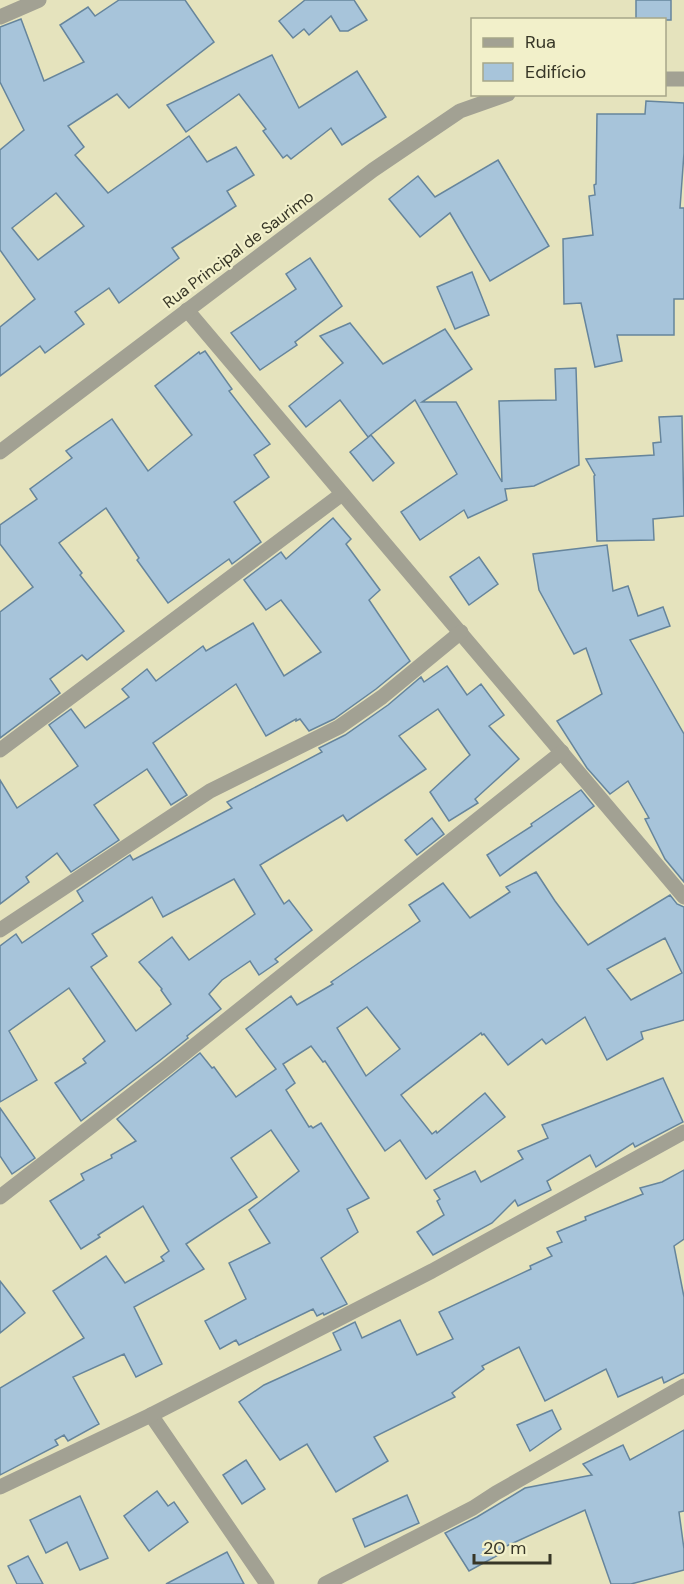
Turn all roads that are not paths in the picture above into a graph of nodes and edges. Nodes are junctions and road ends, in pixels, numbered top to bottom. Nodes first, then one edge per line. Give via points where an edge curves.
1 (39, 0) edge
2 (0, 17) edge
3 (666, 79) edge
4 (684, 79) edge
5 (502, 96) edge
6 (187, 310) junction
7 (0, 452) edge
8 (342, 494) junction
9 (461, 632) junction
10 (0, 750) edge
11 (562, 753) junction
12 (684, 897) edge
13 (0, 930) edge
14 (684, 1132) edge
15 (0, 1197) edge
16 (684, 1386) edge
17 (151, 1415) junction
18 (0, 1487) edge
19 (267, 1584) edge
20 (325, 1584) edge

1 - 2 street
3 - 4 street
5 - 6 street, Rua Principal de Saurimo via 460,111 428,132
6 - 7 street, Rua Principal de Saurimo
6 - 8 street
8 - 9 street
8 - 10 street
9 - 11 street
9 - 13 street via 339,727 210,791
11 - 12 street
11 - 15 street
14 - 17 street via 432,1271
16 - 20 street via 473,1508
17 - 18 street
17 - 19 street

